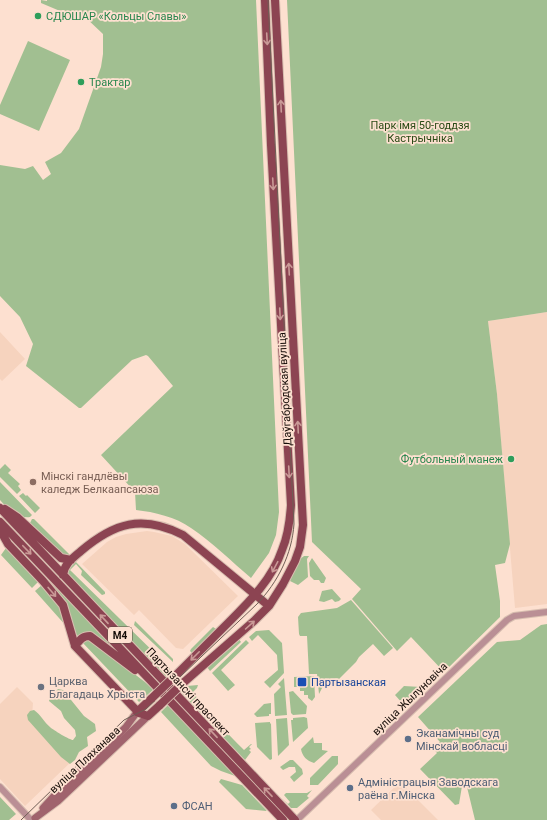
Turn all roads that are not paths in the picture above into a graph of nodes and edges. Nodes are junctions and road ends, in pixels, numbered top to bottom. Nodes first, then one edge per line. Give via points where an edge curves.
1 (265, 0) edge
2 (275, 0) edge
3 (0, 505) edge
4 (0, 508) edge
5 (0, 522) edge
6 (0, 530) edge
7 (71, 560) junction
8 (63, 575) junction
9 (256, 595) junction
10 (269, 606) junction
11 (547, 612) edge
12 (74, 644) junction
13 (178, 674) junction
14 (187, 680) junction
15 (154, 684) junction
16 (137, 712) junction
17 (148, 716) junction
18 (0, 788) edge
19 (33, 819) edge
20 (283, 820) edge
21 (296, 820) edge

1 -> 9 main road, Даўгабродская вуліца via 291,505 282,550 272,572
10 -> 2 main road, Даўгабродская вуліца via 283,584 300,547 303,525
3 - 7 main road via 17,517 61,558
4 - 8 main road, Партызанскі праспект / М4
5 -> 15 main road, Партызанскі праспект / М4
6 -> 12 main road via 8,544 63,605
7 - 8 main road via 63,569
7 - 9 main road via 100,536 119,526 158,525 183,535
21 -> 8 main road, Партызанскі праспект / М4
9 - 10 main road
9 -> 13 main road, Даўгабродская вуліца
14 -> 10 main road, Даўгабродская вуліца
11 - 21 street, вуліца Жылуновіча via 514,616 507,620
12 - 15 main road via 81,638 90,636
12 - 16 main road
13 - 14 main road
13 - 16 main road, Даўгабродская вуліца, bridge
14 - 17 main road, Даўгабродская вуліца, bridge
15 - 20 main road, Партызанскі праспект / М4
16 - 17 main road
16 - 19 main road, вуліца Пляханава via 126,727
17 - 19 main road, вуліца Пляханава via 58,801
18 - 19 street

